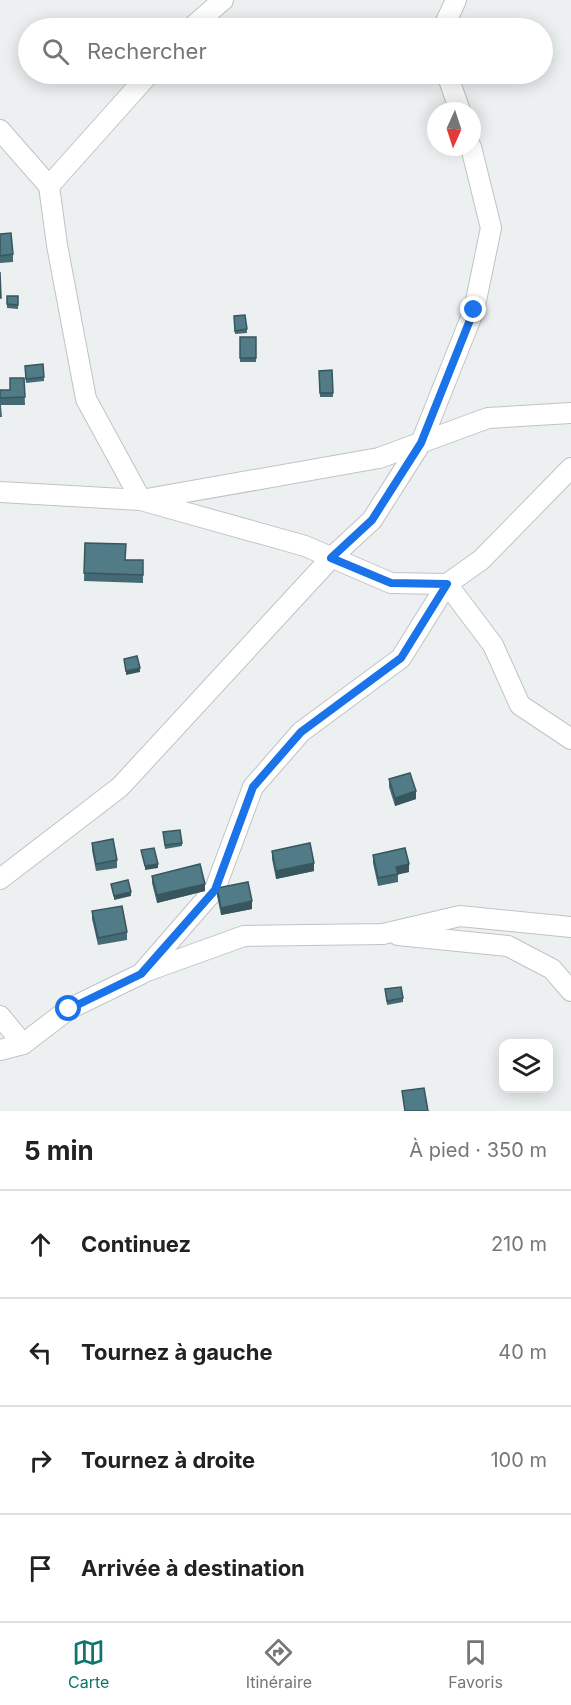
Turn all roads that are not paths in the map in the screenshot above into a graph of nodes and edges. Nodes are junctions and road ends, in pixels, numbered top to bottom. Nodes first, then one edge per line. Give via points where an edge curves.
1 (223, 0) edge
2 (456, 0) edge
3 (202, 18) edge
4 (448, 18) edge
5 (140, 84) edge
6 (451, 84) edge
7 (457, 102) edge
8 (0, 130) edge
9 (473, 156) edge
10 (49, 186) junction
11 (571, 413) edge
12 (421, 443) junction
13 (571, 468) edge
14 (0, 492) edge
15 (141, 500) junction
16 (331, 558) junction
17 (447, 584) junction
18 (571, 739) edge
19 (0, 879) edge
20 (571, 927) edge
21 (383, 934) junction
22 (141, 974) junction
23 (571, 992) edge
24 (0, 1016) edge
25 (23, 1044) junction
26 (0, 1050) edge

1 - 3 street
2 - 4 street
5 - 10 street
6 - 7 street
8 - 10 street
9 - 12 street via 491,228 474,310
10 - 15 street via 86,399
11 - 12 street via 488,418
12 - 15 street via 379,458
12 - 16 street via 372,520
13 - 17 street via 481,560
14 - 15 street
15 - 16 street via 305,546
16 - 17 street via 391,583
16 - 19 street via 120,787
17 - 18 street via 493,645 520,705
17 - 22 street via 401,658 301,732 253,787 215,890
20 - 21 street via 460,916
21 - 22 street via 244,936
21 - 23 street via 508,946 552,969
22 - 25 street via 69,1009
24 - 25 street
25 - 26 street

